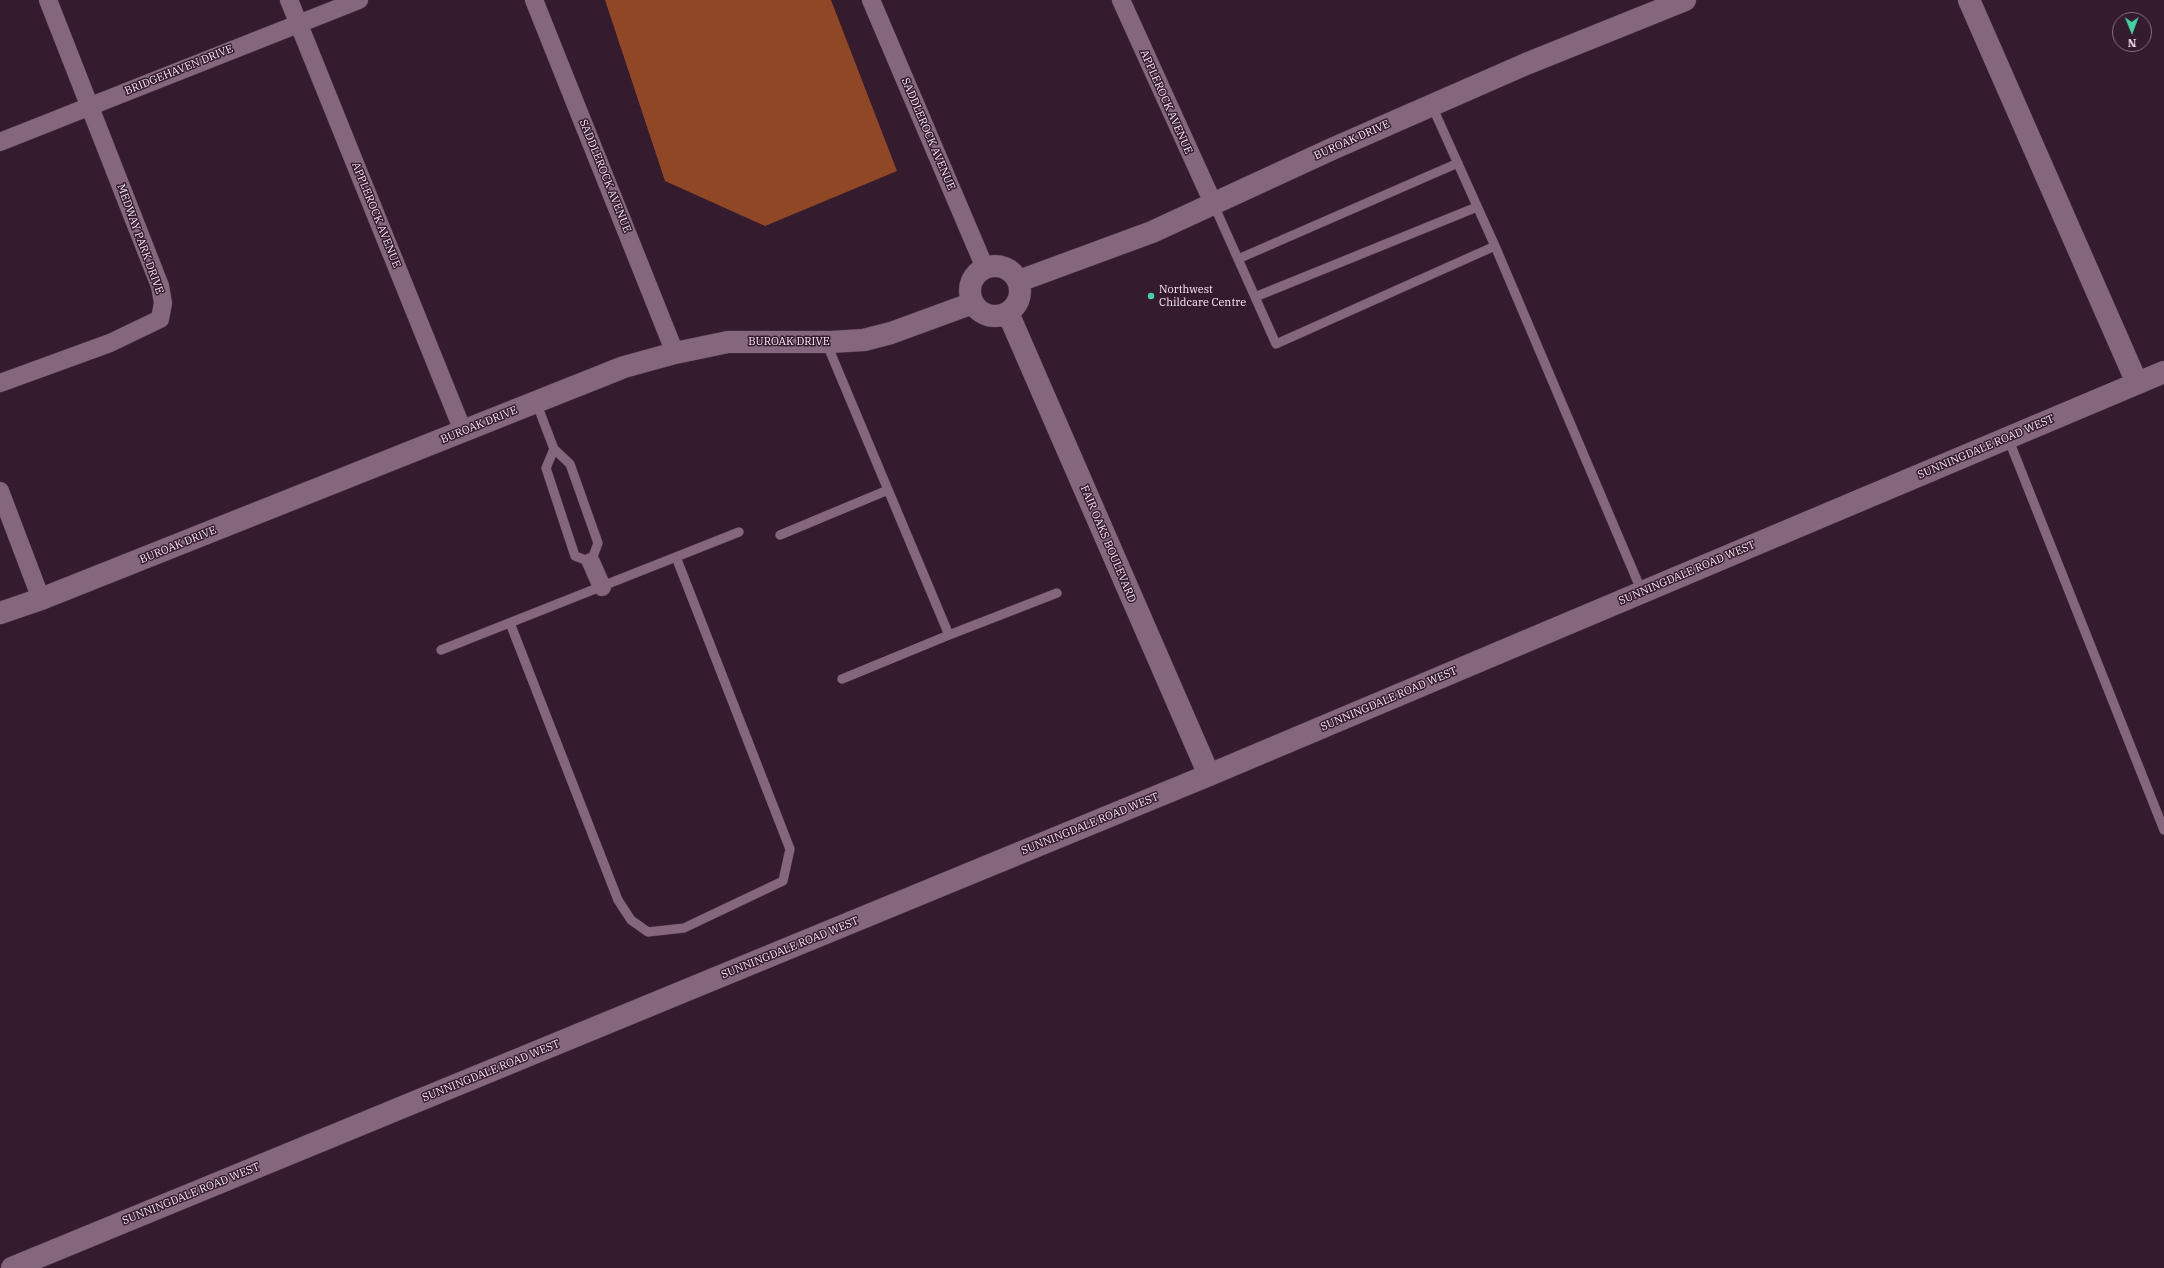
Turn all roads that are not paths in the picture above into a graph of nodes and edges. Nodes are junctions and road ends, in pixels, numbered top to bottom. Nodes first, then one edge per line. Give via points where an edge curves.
1 (48, 0) edge
2 (289, 0) edge
3 (359, 0) edge
4 (534, 0) edge
5 (871, 0) edge
6 (1121, 0) edge
7 (1686, 0) edge
8 (1969, 0) edge
9 (298, 23) junction
10 (90, 106) junction
11 (1432, 106) junction
12 (0, 142) edge
13 (1458, 163) junction
14 (1213, 203) junction
15 (1478, 207) junction
16 (1495, 246) junction
17 (1238, 259) junction
18 (985, 268) junction
19 (1019, 281) junction
20 (1255, 297) junction
21 (973, 303) junction
22 (1008, 313) junction
23 (826, 342) junction
24 (675, 353) junction
25 (2164, 372) edge
26 (0, 383) edge
27 (2137, 383) junction
28 (536, 402) junction
29 (463, 431) junction
30 (2008, 438) junction
31 (554, 449) junction
32 (888, 490) junction
33 (0, 492) edge
34 (739, 532) dead end
35 (780, 535) dead end
36 (676, 557) junction
37 (591, 562) junction
38 (602, 587) junction
39 (1642, 592) junction
40 (1057, 593) dead end
41 (41, 599) junction
42 (0, 613) edge
43 (510, 623) junction
44 (949, 635) junction
45 (441, 650) dead end
46 (842, 679) dead end
47 (1209, 775) junction
48 (2164, 830) edge
49 (12, 1268) edge

1 - 10 street, MEDWAY PARK DRIVE
2 - 9 street, APPLEROCK AVENUE
3 - 9 street, BRIDGEHAVEN DRIVE
4 - 24 street, SADDLEROCK AVENUE
5 - 18 street, SADDLEROCK AVENUE
6 - 14 street, APPLEROCK AVENUE
7 - 11 street, BUROAK DRIVE via 1526,64
8 - 27 street
9 - 10 street, BRIDGEHAVEN DRIVE
9 - 29 street, APPLEROCK AVENUE
10 - 12 street, BRIDGEHAVEN DRIVE
10 - 26 street, MEDWAY PARK DRIVE via 160,286 163,303 160,320 110,343
11 - 13 lane
11 - 14 street, BUROAK DRIVE
13 - 15 lane
13 - 17 lane
14 - 17 lane
14 - 19 street, BUROAK DRIVE via 1152,232
15 - 16 lane
15 - 20 lane
16 - 20 lane via 1276,344
16 - 39 lane
17 - 20 lane
18 - 19 street via 1000,266 1012,271
18 - 21 street via 976,274 972,281 970,291
19 - 22 street via 1021,293 1017,305
21 - 22 street via 985,314 994,317
21 - 23 street, BUROAK DRIVE via 891,333 864,340
22 - 47 street, FAIR OAKS BOULEVARD
23 - 24 street, BUROAK DRIVE via 728,342
23 - 32 lane
24 - 28 street, BUROAK DRIVE via 624,367
25 - 27 street, SUNNINGDALE ROAD WEST
27 - 30 street, SUNNINGDALE ROAD WEST
28 - 29 street, BUROAK DRIVE
28 - 31 lane
29 - 41 street, BUROAK DRIVE
30 - 39 street, SUNNINGDALE ROAD WEST
30 - 48 lane
31 - 37 lane via 570,464 598,543
31 - 37 lane via 546,468 575,556
32 - 35 lane
32 - 44 lane
33 - 41 street
34 - 36 lane
36 - 38 lane
36 - 43 lane via 790,849 783,881 684,928 648,932 631,920 618,900
37 - 38 street
38 - 43 lane
39 - 47 street, SUNNINGDALE ROAD WEST
40 - 44 lane
41 - 42 street, BUROAK DRIVE
43 - 45 lane
44 - 46 lane
47 - 49 street, SUNNINGDALE ROAD WEST

